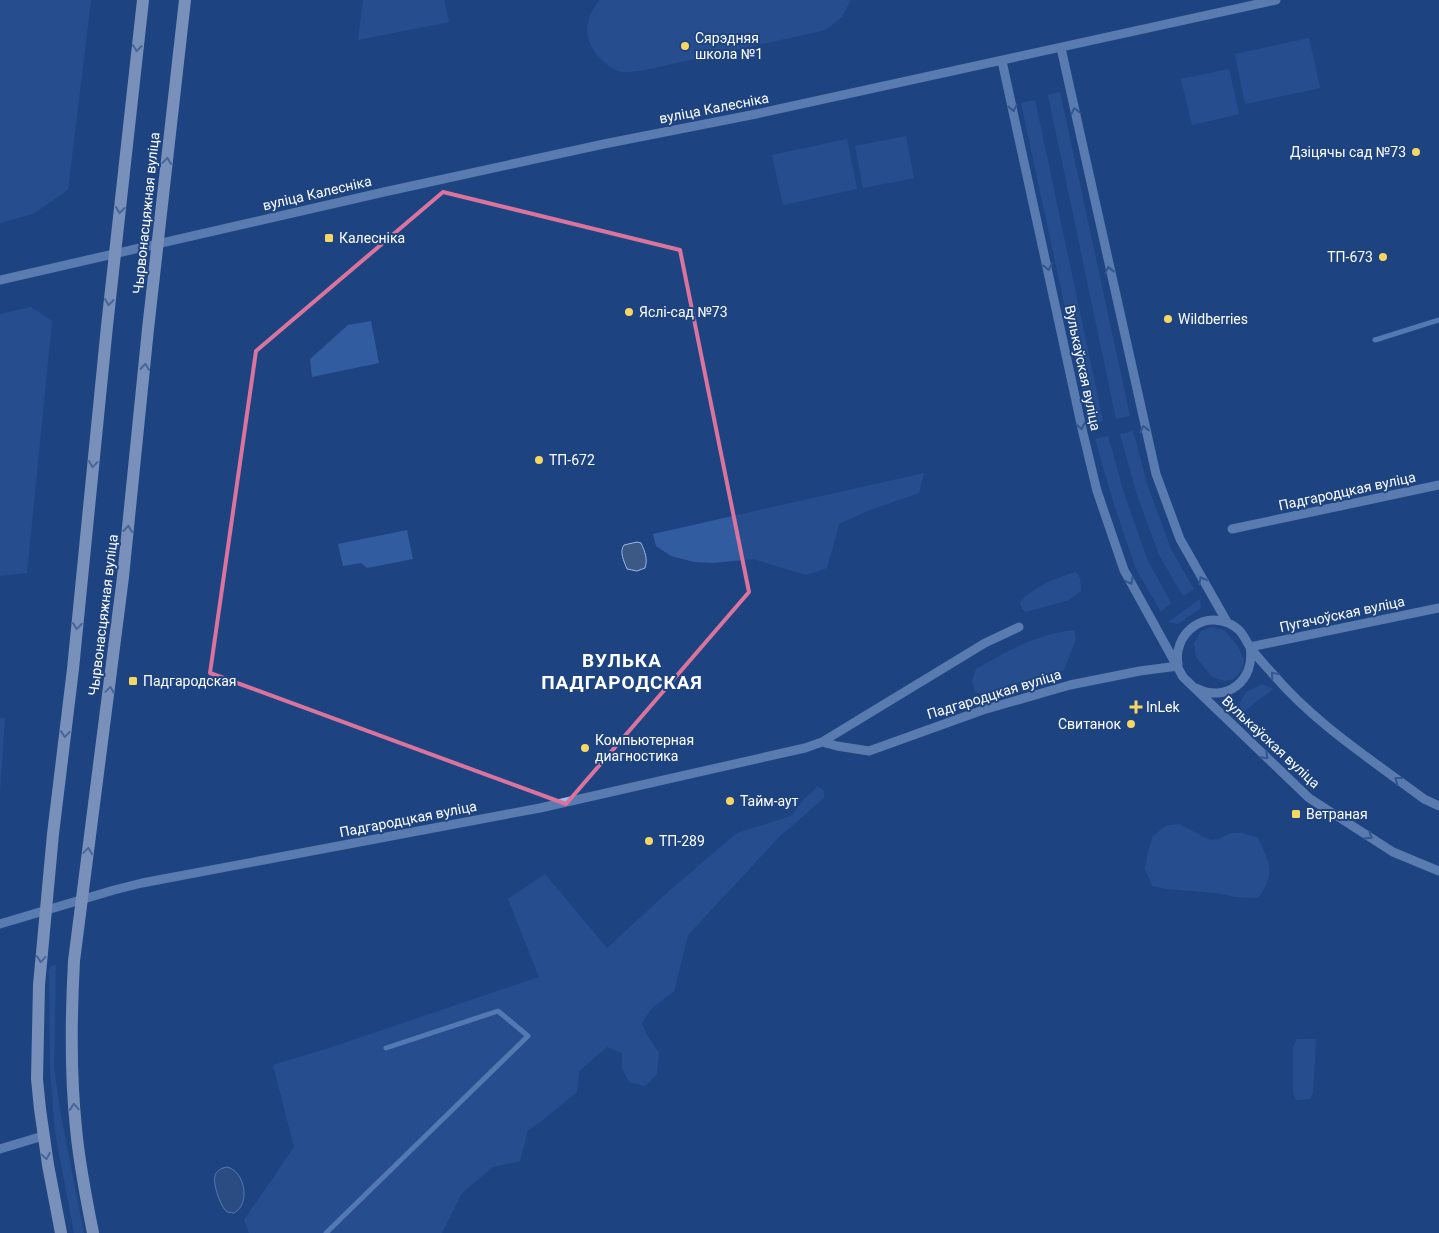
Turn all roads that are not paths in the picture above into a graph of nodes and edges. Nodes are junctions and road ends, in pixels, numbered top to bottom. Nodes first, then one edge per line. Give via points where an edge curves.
1 (143, 0) edge
2 (185, 0) edge
3 (1276, 0) edge
4 (1061, 48) junction
5 (1002, 61) junction
6 (158, 244) junction
7 (115, 254) junction
8 (0, 280) edge
9 (1439, 485) edge
10 (1232, 529) dead end
11 (1439, 608) edge
12 (1226, 622) junction
13 (1019, 627) dead end
14 (1250, 647) junction
15 (1178, 666) junction
16 (1192, 686) junction
17 (822, 742) junction
18 (1439, 806) edge
19 (1439, 871) edge
20 (81, 900) junction
21 (45, 910) junction
22 (0, 924) edge
23 (43, 1136) junction
24 (0, 1149) edge
25 (61, 1233) edge
26 (93, 1233) edge

1 -> 7 main road, Чырвонасцяжная вуліца
6 -> 2 main road, Чырвонасцяжная вуліца
3 - 4 street, вуліца Калесніка
4 - 5 street, вуліца Калесніка
12 -> 4 street via 1180,539 1156,474
5 - 6 street, вуліца Калесніка via 384,192
5 -> 15 street, Вулькаўская вуліца via 1097,491 1124,570
6 - 7 street, вуліца Калесніка
20 -> 6 main road, Чырвонасцяжная вуліца via 117,632
7 - 8 street, вуліца Калесніка
7 -> 21 main road, Чырвонасцяжная вуліца
9 - 10 street, Падгародцкая вуліца
11 - 14 street, Пугачоўская вуліца
12 - 14 street via 1245,636
12 - 15 street via 1205,621 1186,632 1177,651
13 - 17 street, Падгародцкая вуліца via 985,643
14 - 16 street, Вулькаўская вуліца via 1248,671 1235,688 1214,694
18 -> 14 street via 1424,799 1328,727 1286,689
15 - 16 street, Вулькаўская вуліца
15 - 17 street, Падгародцкая вуліца via 1070,685 982,710 869,751
16 -> 19 street, Вулькаўская вуліца via 1309,798 1393,852
17 - 20 street, Падгародцкая вуліца via 597,796 142,883
20 - 21 street, Падгародцкая вуліца
26 -> 20 main road, Чырвонасцяжная вуліца via 79,1155 72,1072 72,990
21 - 22 street, Падгародцкая вуліца
21 -> 23 main road, Чырвонасцяжная вуліца via 37,1045
23 - 24 street
23 -> 25 main road, Чырвонасцяжная вуліца

